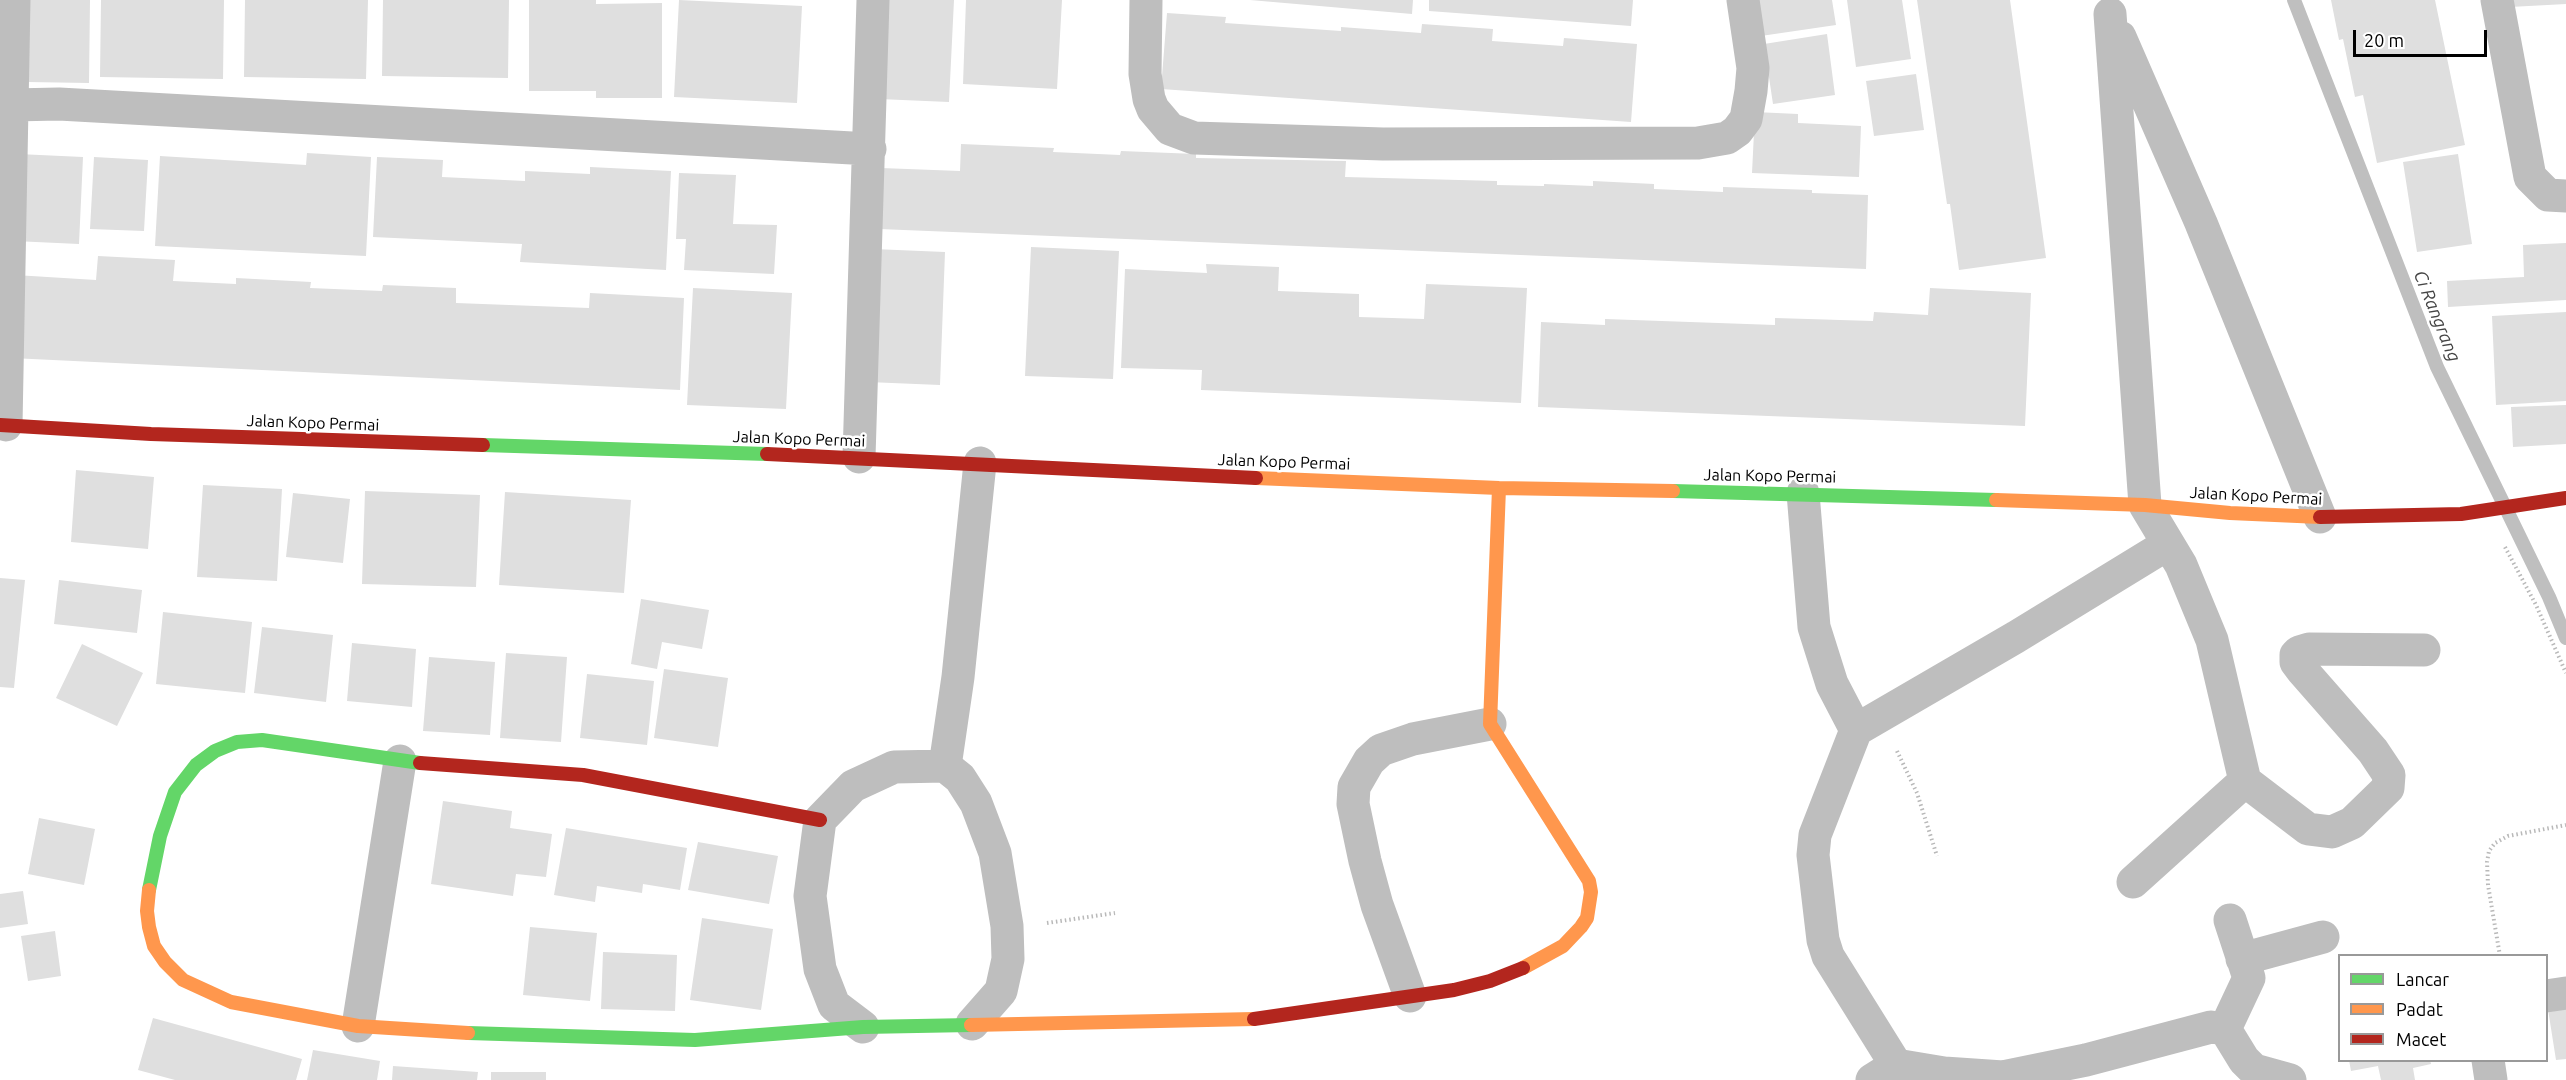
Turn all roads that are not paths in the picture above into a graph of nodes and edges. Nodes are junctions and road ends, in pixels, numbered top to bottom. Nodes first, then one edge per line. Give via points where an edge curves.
1 (14, 0) edge
2 (873, 0) edge
3 (1146, 0) edge
4 (1743, 0) edge
5 (2497, 0) edge
6 (2108, 7) edge
7 (12, 105) junction
8 (870, 149) junction
9 (2566, 196) edge
10 (3, 425) edge
11 (859, 457) junction
12 (980, 463) junction
13 (1499, 488) junction
14 (1803, 493) junction
15 (2563, 498) edge
16 (2145, 504) junction
17 (2320, 517) junction
18 (2168, 544) junction
19 (2424, 650) dead end
20 (1868, 723) junction
21 (1490, 724) junction
22 (400, 761) junction
23 (945, 766) junction
24 (2245, 781) junction
25 (820, 820) junction
26 (2133, 882) dead end
27 (2230, 921) dead end
28 (2323, 938) dead end
29 (2242, 958) junction
30 (2566, 993) edge
31 (1410, 996) junction
32 (2548, 996) edge
33 (972, 1024) junction
34 (358, 1026) junction
35 (863, 1027) junction
36 (2226, 1029) junction
37 (2488, 1062) edge
38 (1884, 1072) edge
39 (2290, 1080) edge
40 (2491, 1080) edge

1 - 7 street
2 - 8 street
3 - 4 street via 1145,74 1149,99 1170,129 1194,138 1383,144 1698,143 1727,138 1746,119 1751,91 1753,68
5 - 9 street via 2530,177 2548,195
6 - 16 street
6 - 17 street
7 - 8 street via 59,104
7 - 10 street
8 - 11 street
10 - 11 street, Jalan Kopo Permai via 162,435
11 - 12 street, Jalan Kopo Permai
12 - 13 street, Jalan Kopo Permai
12 - 23 street
13 - 14 street, Jalan Kopo Permai
13 - 21 street
14 - 16 street, Jalan Kopo Permai
14 - 20 street via 1814,627 1832,684
15 - 17 street, Jalan Kopo Permai via 2461,514
16 - 17 street, Jalan Kopo Permai
16 - 18 street
18 - 20 street
18 - 24 street via 2181,565 2212,640
19 - 24 street via 2309,649 2296,655 2302,670 2389,775 2388,788 2352,823 2332,832 2308,829
20 - 38 street via 1815,835 1813,855 1828,956
21 - 31 street via 1413,739 1381,750 1369,761 1354,787 1353,804 1365,861
21 - 31 street via 1590,881 1587,918 1563,946 1521,969 1454,990
22 - 25 street via 583,776
22 - 34 street
22 - 34 street via 262,740 237,742 214,751 196,765 175,792 150,878 147,911 154,946 183,980 231,1002
23 - 25 street via 894,767 853,786
23 - 33 street via 960,778 976,803 995,854 1007,926 1008,959 1001,991
24 - 26 street
25 - 35 street via 810,896 820,969 834,1005
27 - 29 street
28 - 29 street
29 - 36 street via 2248,978
30 - 32 street
31 - 33 street via 1247,1020
33 - 35 street
34 - 35 street via 695,1040
36 - 38 street via 2211,1027 2003,1077
36 - 39 street via 2254,1070
37 - 40 street

